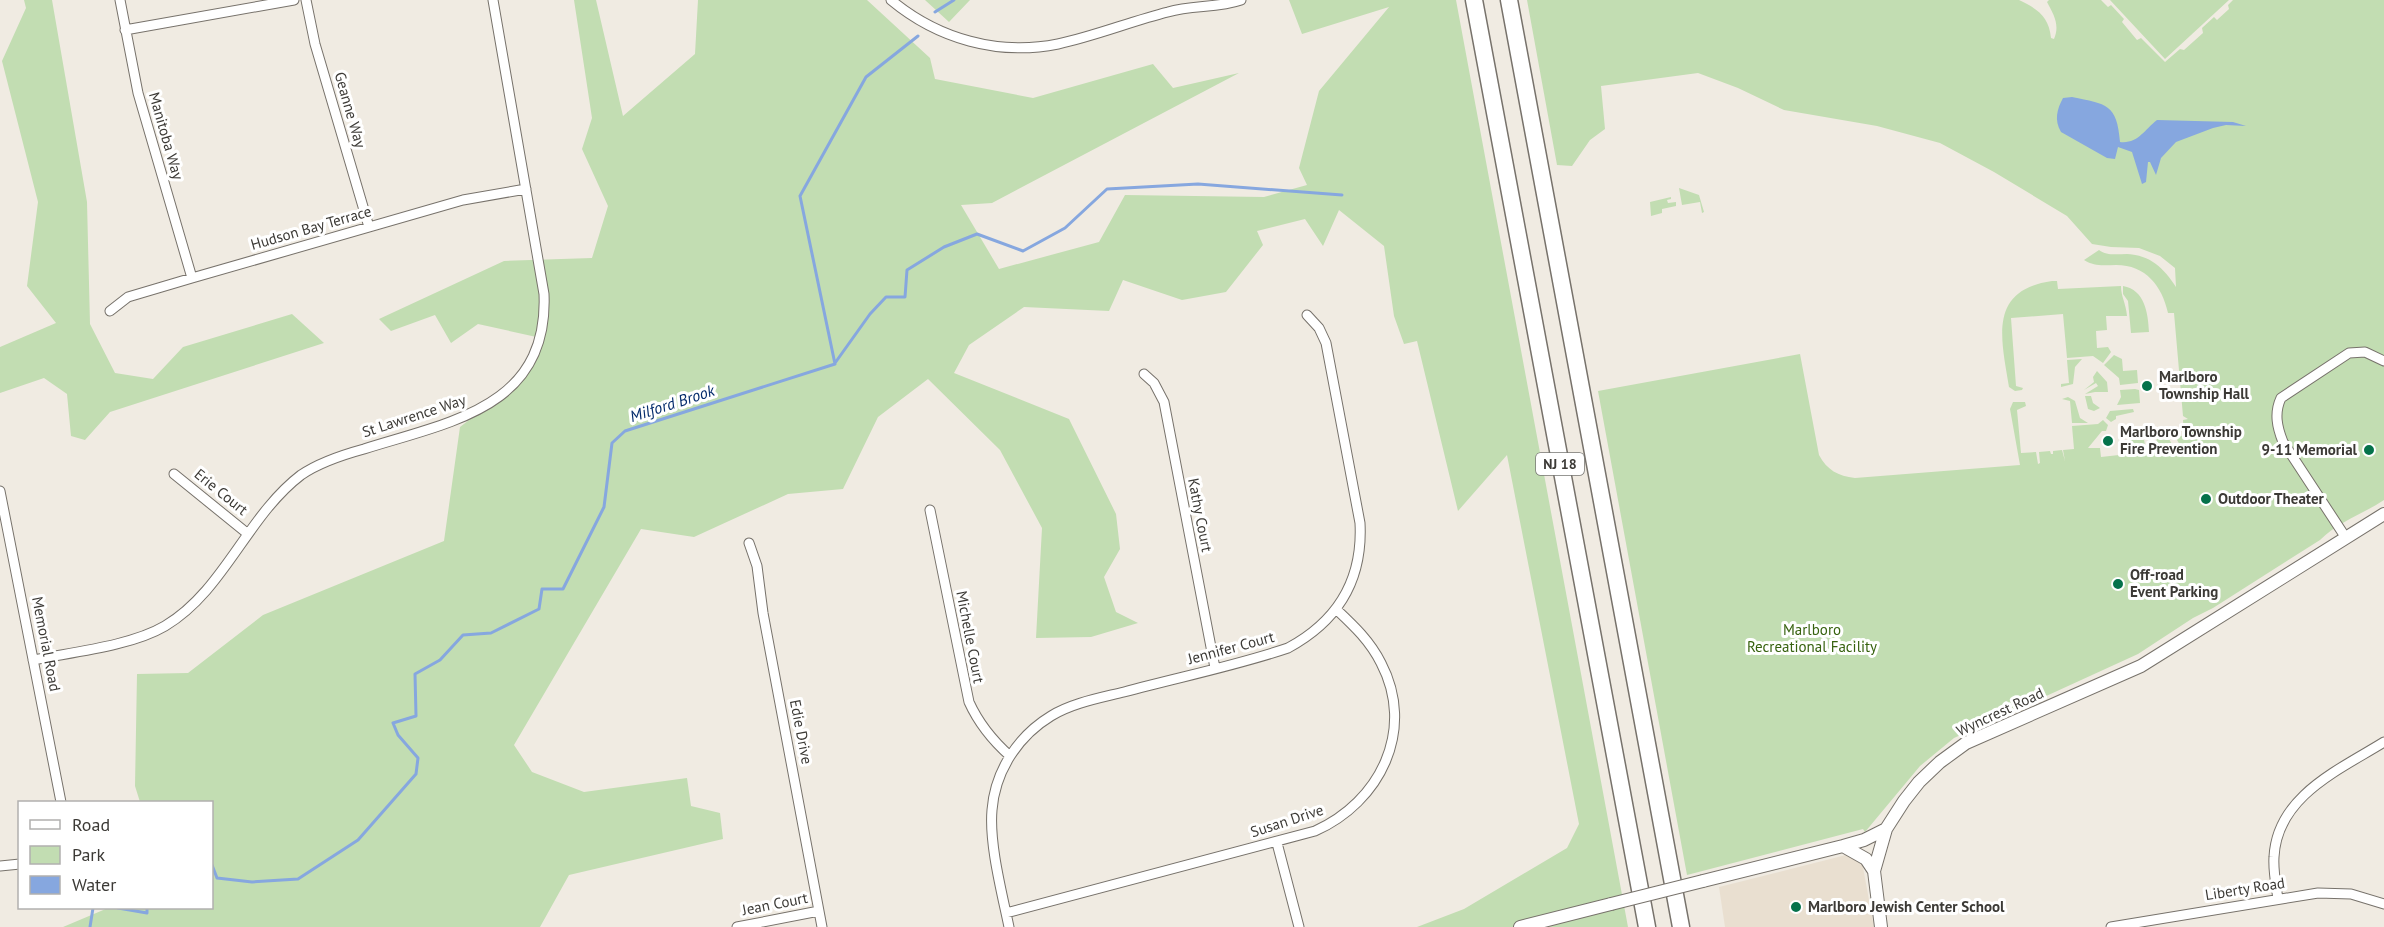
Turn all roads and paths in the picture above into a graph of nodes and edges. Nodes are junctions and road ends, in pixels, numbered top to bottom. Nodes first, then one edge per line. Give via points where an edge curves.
1 (120, 0) edge
2 (294, 0) edge
3 (306, 0) edge
4 (493, 0) edge
5 (891, 0) edge
6 (1241, 0) edge
7 (1474, 0) edge
8 (1509, 0) edge
9 (125, 30) junction
10 (526, 189) junction
11 (369, 227) junction
12 (192, 278) junction
13 (110, 311) dead end
14 (1307, 315) dead end
15 (2384, 361) edge
16 (1144, 374) dead end
17 (174, 474) dead end
18 (0, 491) edge
19 (930, 510) dead end
20 (2384, 514) edge
21 (248, 534) junction
22 (2346, 538) junction
23 (749, 543) dead end
24 (1337, 610) junction
25 (33, 660) junction
26 (1215, 668) junction
27 (2384, 742) edge
28 (1010, 756) junction
29 (61, 801) edge
30 (1886, 829) junction
31 (1277, 843) junction
32 (1844, 846) junction
33 (18, 864) edge
34 (0, 866) edge
35 (1875, 871) junction
36 (2278, 899) junction
37 (2384, 904) edge
38 (819, 911) junction
39 (1006, 913) junction
40 (737, 927) edge
41 (822, 927) edge
42 (1009, 927) edge
43 (1299, 927) edge
44 (1520, 927) edge
45 (1647, 927) edge
46 (1681, 927) edge
47 (1881, 927) edge
48 (2111, 927) edge

1 - 9 street, Manitoba Way
2 - 9 street
3 - 11 street, Geanne Way via 315,44
4 - 10 street, St Lawrence Way
5 - 6 street via 919,20 958,38 1014,48 1058,44 1175,10
7 - 45 highway, NJ 18
8 - 46 highway, NJ 18
9 - 12 street, Manitoba Way via 138,93
10 - 11 street, Hudson Bay Terrace via 463,200
10 - 21 street, St Lawrence Way via 544,307 539,338 521,375 500,397 471,414 316,466 285,489
11 - 12 street, Hudson Bay Terrace
12 - 13 street, Hudson Bay Terrace via 128,297
14 - 24 street, Jennifer Court via 1326,343 1360,523 1356,567
15 - 22 street via 2365,352 2349,353 2281,398 2277,410 2277,427 2283,442
16 - 26 street, Kathy Court via 1154,382 1164,402
17 - 21 street, Erie Court
18 - 25 street, Memorial Road
19 - 28 street, Michelle Court via 967,696 981,725
20 - 22 street, Wyncrest Road
21 - 25 street, St Lawrence Way via 195,603 164,627 132,640
22 - 30 street, Wyncrest Road via 2141,666 1960,747 1919,782
23 - 38 street, Edie Drive via 757,566
24 - 26 street, Jennifer Court via 1310,635 1288,648
24 - 31 street, Susan Drive via 1369,642 1386,671 1394,707 1391,744 1377,780 1349,811 1315,831
25 - 29 street, Memorial Road
26 - 28 street, Jennifer Court via 1064,709 1038,725
27 - 36 street via 2310,789 2291,808 2280,829 2274,854
28 - 39 street, Jennifer Court via 994,794 992,824
30 - 32 street
30 - 35 street
31 - 39 street, Susan Drive
31 - 43 street
32 - 35 street via 1866,859
32 - 44 street, bridge
33 - 34 street
35 - 47 street
36 - 37 street, Liberty Road via 2332,892
36 - 48 street, Liberty Road
38 - 40 street, Jean Court
38 - 41 street, Edie Drive
39 - 42 street, Jennifer Court

